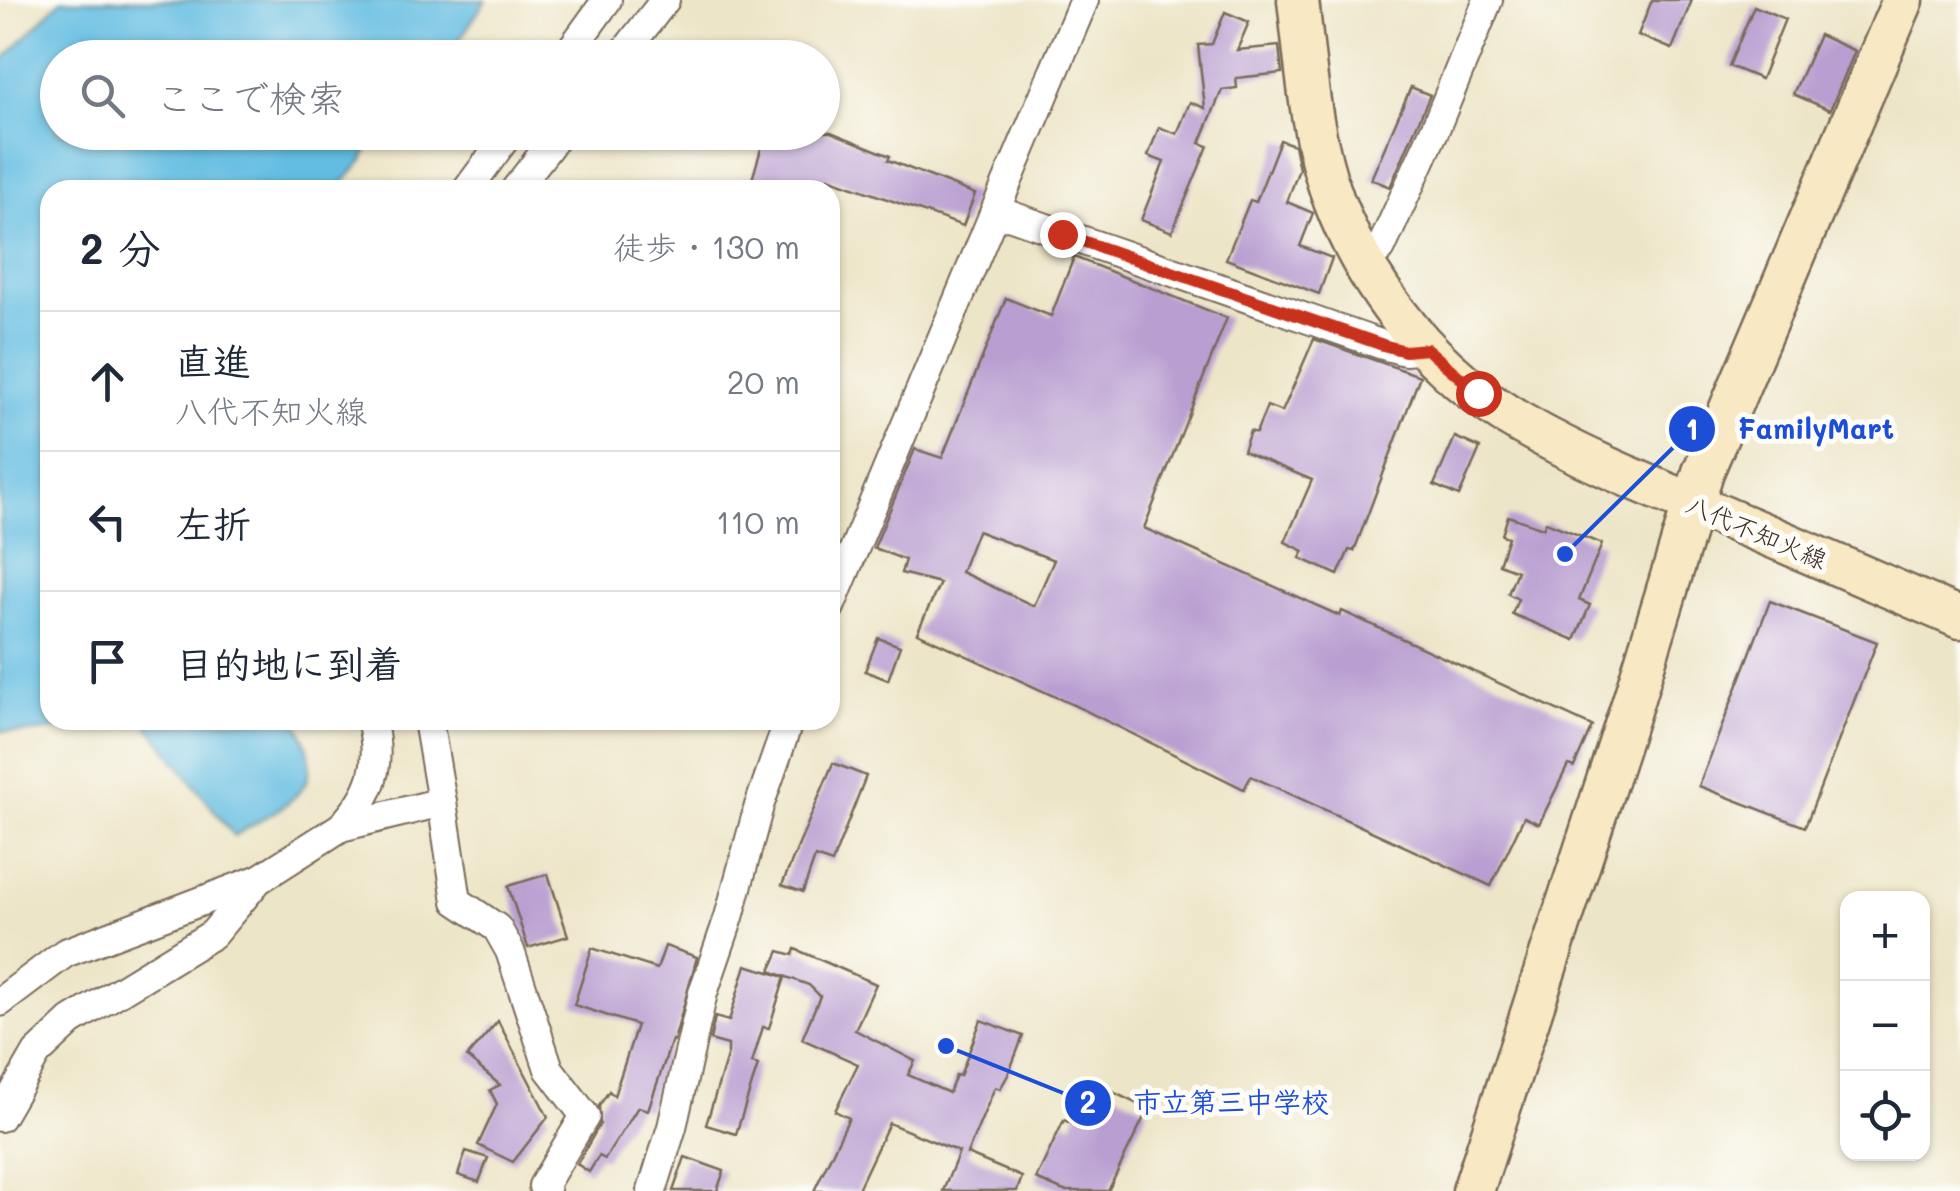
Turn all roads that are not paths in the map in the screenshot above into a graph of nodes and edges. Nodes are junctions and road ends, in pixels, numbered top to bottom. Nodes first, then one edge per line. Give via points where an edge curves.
1 (607, 0) edge
2 (666, 0) edge
3 (1084, 0) edge
4 (1298, 0) edge
5 (1488, 0) edge
6 (1902, 0) edge
7 (578, 40) edge
8 (634, 40) edge
9 (497, 150) edge
10 (546, 150) edge
11 (474, 180) edge
12 (523, 180) edge
13 (994, 216) junction
14 (1363, 264) junction
15 (1427, 349) junction
16 (1694, 504) junction
17 (840, 583) edge
18 (1960, 618) edge
19 (374, 730) edge
20 (430, 730) edge
21 (786, 730) edge
22 (442, 802) junction
23 (340, 827) junction
24 (258, 880) junction
25 (0, 1002) edge
26 (0, 1117) edge
27 (546, 1191) edge
28 (652, 1191) edge
29 (1473, 1191) edge

1 - 7 street
2 - 8 street
3 - 13 street
4 - 14 street, 八代不知火線 via 1316,138 1335,204
5 - 14 street via 1382,248
6 - 16 street
9 - 11 street
10 - 12 street
13 - 15 street via 1009,215 1383,345
13 - 17 street
14 - 15 street, 八代不知火線
15 - 16 street, 八代不知火線 via 1520,424
16 - 18 street, 八代不知火線
16 - 29 street
19 - 23 street via 372,780 363,804
20 - 22 street
21 - 28 street via 703,993
22 - 23 street
22 - 27 street via 457,902 497,928 549,1070 585,1116
23 - 24 street
24 - 25 street via 65,953
24 - 26 street via 213,934 70,1022 38,1053

